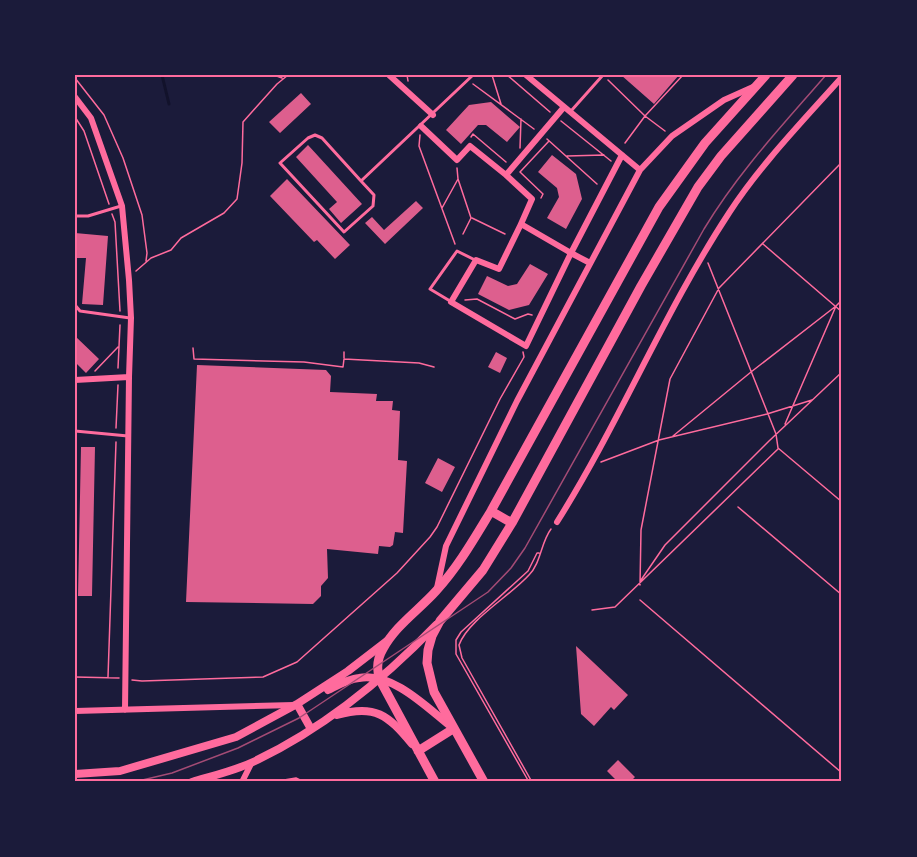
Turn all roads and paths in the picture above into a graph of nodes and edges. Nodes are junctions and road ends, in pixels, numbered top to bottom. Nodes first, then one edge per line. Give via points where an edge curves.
1 (274, 75) edge
2 (288, 75) edge
3 (389, 75) edge
4 (473, 75) edge
5 (492, 75) edge
6 (526, 75) edge
7 (603, 75) edge
8 (683, 75) edge
9 (764, 75) edge
10 (793, 75) edge
11 (842, 77) edge
12 (75, 78) edge
13 (284, 78) junction
14 (836, 84) junction
15 (757, 85) junction
16 (842, 90) edge
17 (76, 100) edge
18 (501, 105) dead end
19 (567, 110) junction
20 (433, 115) junction
21 (645, 116) junction
22 (75, 117) edge
23 (421, 126) junction
24 (672, 136) junction
25 (549, 141) dead end
26 (625, 143) dead end
27 (604, 155) dead end
28 (622, 155) junction
29 (566, 156) dead end
30 (457, 160) junction
31 (842, 162) edge
32 (640, 170) junction
33 (507, 175) junction
34 (458, 178) junction
35 (361, 181) junction
36 (538, 203) dead end
37 (122, 206) junction
38 (442, 208) junction
39 (111, 209) junction
40 (75, 216) edge
41 (471, 218) junction
42 (521, 224) junction
43 (463, 234) dead end
44 (514, 238) junction
45 (763, 244) junction
46 (457, 251) junction
47 (571, 253) junction
48 (704, 254) junction
49 (476, 260) junction
50 (146, 262) junction
51 (590, 263) junction
52 (129, 280) junction
53 (719, 288) junction
54 (119, 291) junction
55 (465, 300) dead end
56 (842, 300) edge
57 (451, 302) junction
58 (75, 305) edge
59 (836, 306) junction
60 (842, 312) edge
61 (532, 315) dead end
62 (120, 318) junction
63 (131, 318) junction
64 (119, 346) junction
65 (193, 348) dead end
66 (344, 352) dead end
67 (344, 359) junction
68 (434, 367) dead end
69 (751, 372) junction
70 (842, 372) edge
71 (93, 374) dead end
72 (129, 377) junction
73 (118, 378) junction
74 (75, 380) edge
75 (813, 400) junction
76 (793, 407) junction
77 (768, 414) junction
78 (785, 426) junction
79 (75, 431) edge
80 (776, 434) junction
81 (116, 435) junction
82 (128, 436) junction
83 (673, 437) junction
84 (659, 440) junction
85 (778, 448) junction
86 (590, 466) junction
87 (842, 502) edge
88 (738, 507) dead end
89 (491, 511) junction
90 (557, 522) joint
91 (512, 523) junction
92 (430, 537) dead end
93 (540, 554) junction
94 (640, 580) junction
95 (640, 585) junction
96 (436, 591) junction
97 (842, 595) edge
98 (640, 600) dead end
99 (592, 610) dead end
100 (440, 621) junction
101 (392, 636) junction
102 (75, 677) edge
103 (108, 678) junction
104 (124, 679) junction
105 (380, 680) junction
106 (297, 704) junction
107 (125, 710) junction
108 (75, 711) edge
109 (330, 717) junction
110 (311, 729) junction
111 (453, 729) junction
112 (418, 751) junction
113 (251, 763) junction
114 (842, 773) edge
115 (75, 774) edge
116 (192, 782) edge
117 (242, 782) edge
118 (272, 782) edge
119 (304, 782) edge
120 (435, 782) edge
121 (484, 782) edge
122 (531, 782) edge

1 - 13 path
2 - 13 path
3 - 20 street
4 - 20 lane
5 - 18 path
6 - 19 street
7 - 19 lane
7 - 21 path
8 - 21 path
9 - 15 main road
10 - 91 main road via 721,156 693,196
11 - 14 street
12 - 50 path via 104,115 123,158 142,215
13 - 50 path via 243,122 237,199 224,213 181,238 171,250
14 - 16 lane
14 - 48 street via 751,182
15 - 24 street via 724,100
15 - 89 main road via 705,143 659,207
17 - 37 street via 91,118
19 - 28 street
19 - 33 street
20 - 23 lane
21 - 24 path
21 - 26 path
22 - 39 path via 102,177
23 - 30 street
23 - 35 lane
23 - 38 path via 419,146
24 - 32 street
25 - 36 path via 520,172 543,194
27 - 29 path
28 - 32 street
28 - 47 street
30 - 33 street via 470,146
30 - 34 path
31 - 45 path
32 - 51 street
33 - 42 street via 532,199
34 - 38 path
34 - 41 path
35 - 35 lane via 315,135 280,163 344,232 372,206 374,195
37 - 39 lane
37 - 52 street
38 - 46 path
39 - 40 lane
39 - 54 path
41 - 43 path
41 - 44 path
42 - 44 street
42 - 47 street
44 - 49 street via 499,269
45 - 53 path
45 - 59 path
46 - 49 lane
46 - 57 lane via 430,289
47 - 51 street
47 - 57 street via 526,346
48 - 53 path
48 - 86 street
49 - 57 street
50 - 52 path
51 - 96 street via 446,546
52 - 54 path
52 - 63 street
53 - 69 path
53 - 84 path via 670,379
54 - 62 path
55 - 61 path via 477,299 515,319
56 - 59 path
58 - 62 lane via 80,311
59 - 60 path
59 - 69 path
59 - 76 path
62 - 63 lane
62 - 64 path
63 - 72 street
64 - 71 path
64 - 73 path
65 - 67 path via 194,359 343,367
66 - 67 path
67 - 68 path
69 - 77 path
69 - 83 path
70 - 75 path
72 - 73 street
72 - 82 street
73 - 74 street
73 - 81 path
75 - 76 path
75 - 78 path
76 - 77 path
76 - 78 path
77 - 80 path
77 - 83 path
78 - 80 path
79 - 81 lane
80 - 85 path
80 - 94 path via 665,545
81 - 82 lane
81 - 103 path
82 - 104 street
83 - 84 path
84 - 86 path
84 - 94 path via 641,530
85 - 87 path
85 - 95 path
86 - 90 street
88 - 97 path
89 - 91 main road
89 - 96 main road
90 - 93 path via 546,536
91 - 100 main road via 483,570
92 - 104 path via 398,573 297,662 263,677
93 - 122 path via 531,573 462,636 459,650
93 - 122 path via 537,553 528,571 461,632 455,647
94 - 95 path
95 - 99 path via 615,607
96 - 101 main road
98 - 114 path
100 - 105 main road
100 - 111 main road via 429,645 428,669 434,692
101 - 105 main road via 378,662
101 - 106 main road
102 - 103 path
103 - 104 path
104 - 107 street
105 - 106 main road via 352,679
105 - 109 main road
105 - 111 main road via 405,692
105 - 112 main road
106 - 107 street
106 - 110 main road
106 - 115 main road via 236,737 120,771
107 - 108 street
109 - 110 main road
109 - 112 main road via 358,710 375,712 392,722
110 - 113 main road
111 - 112 main road
111 - 121 main road
112 - 120 main road
113 - 116 main road
113 - 117 street
118 - 119 path via 296,778

